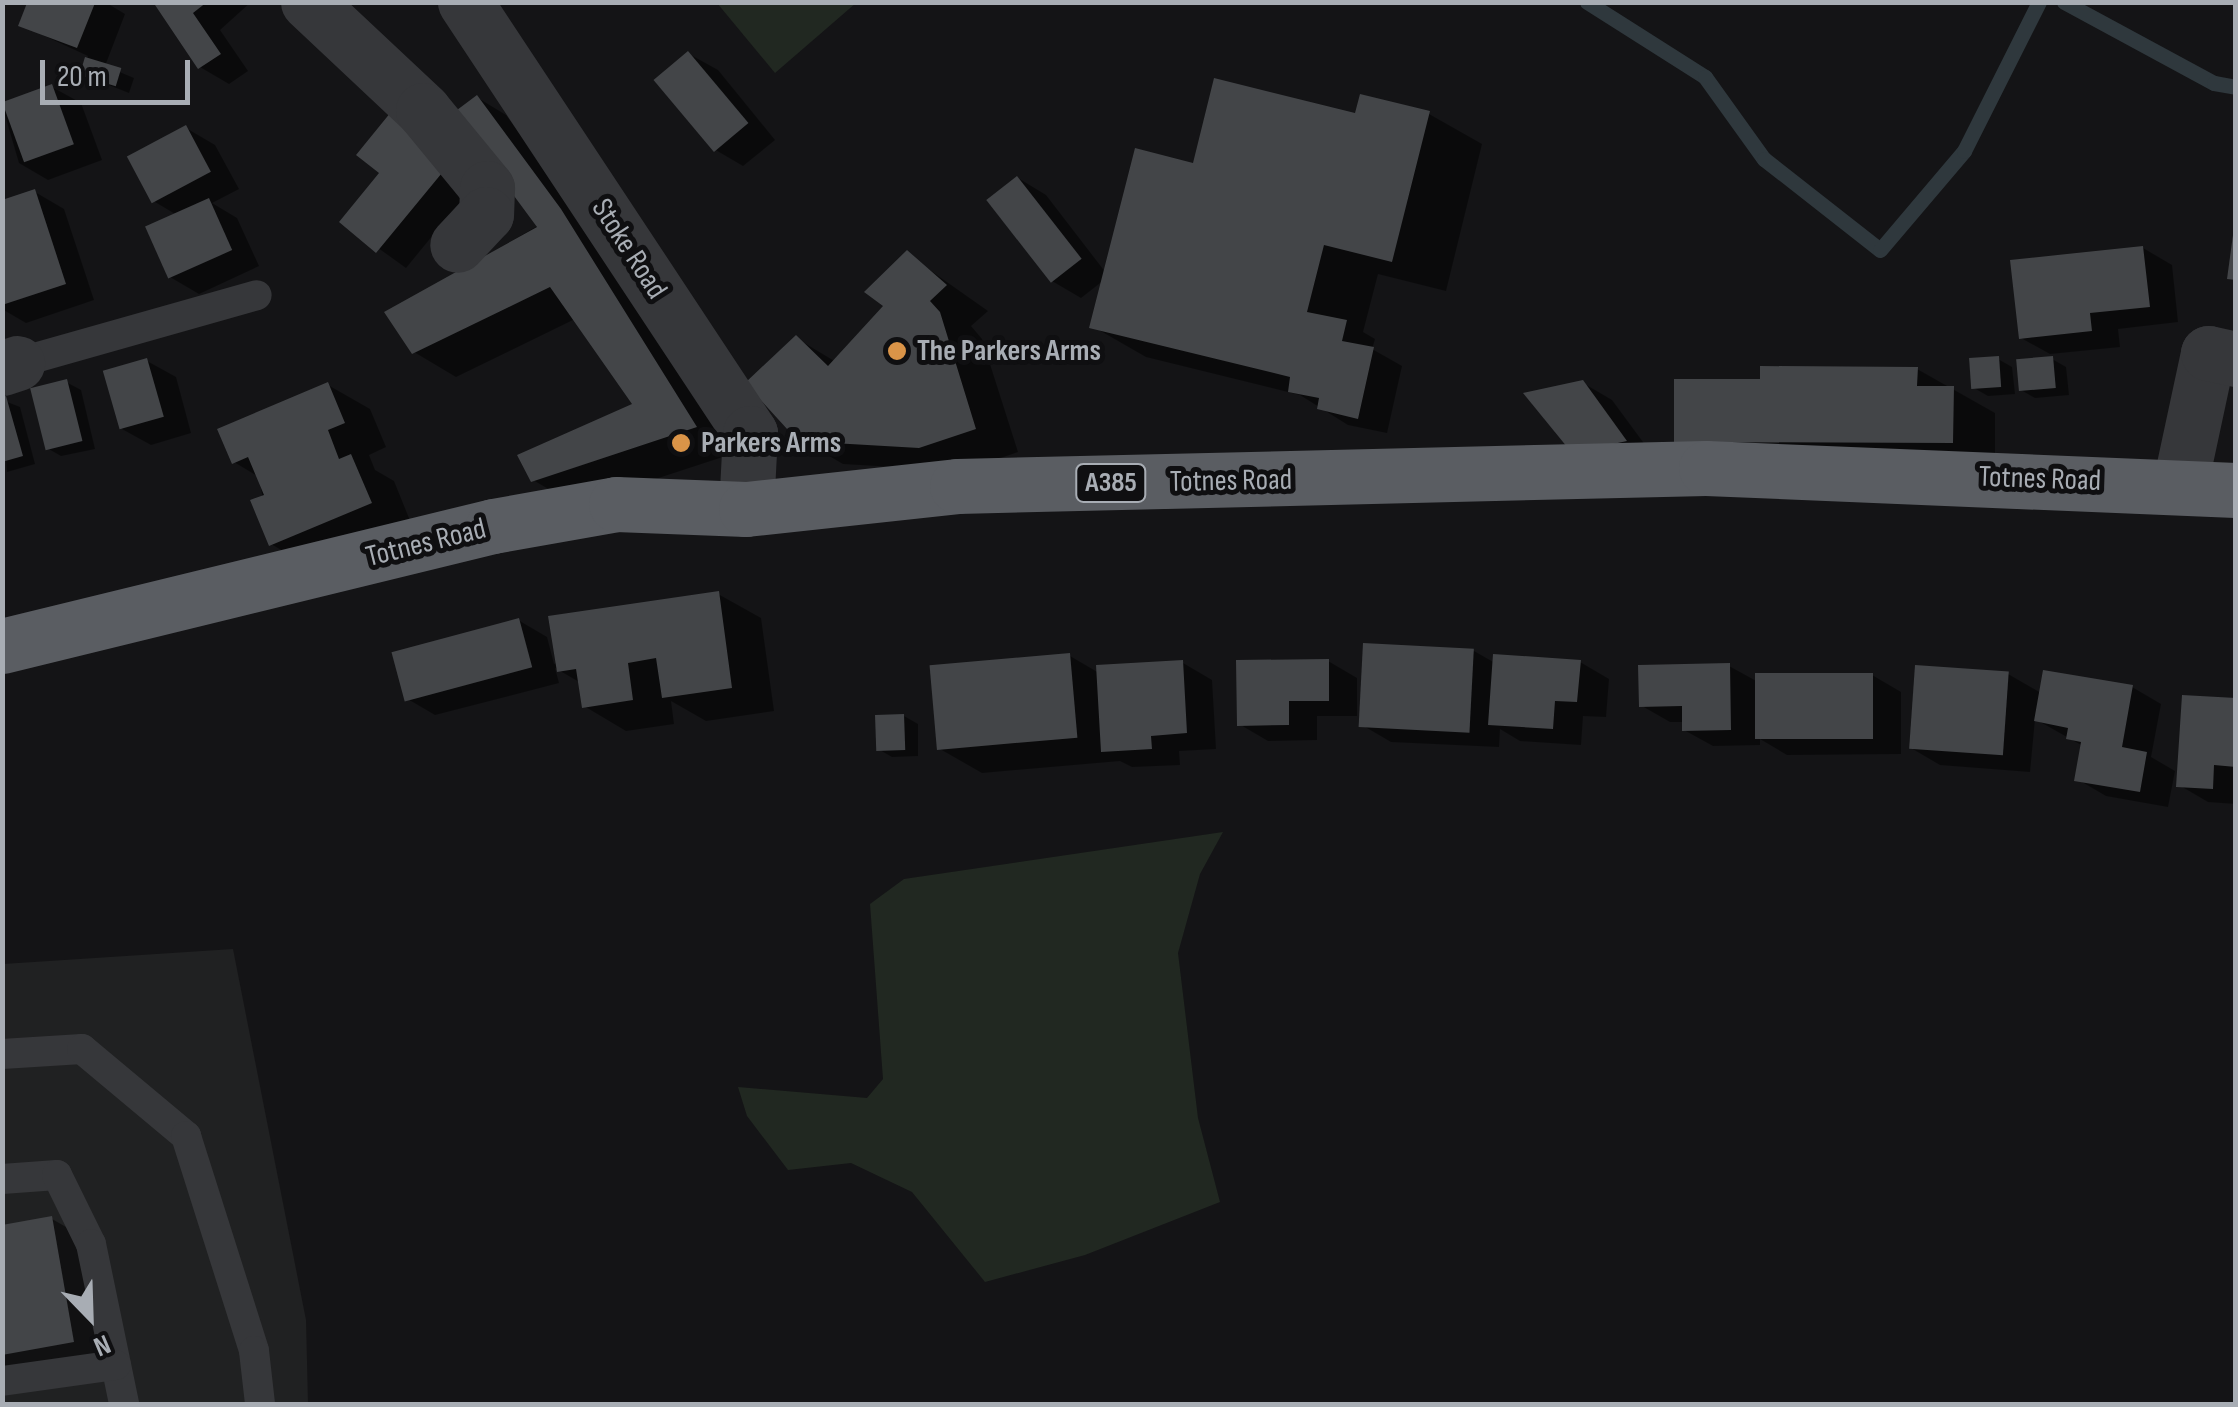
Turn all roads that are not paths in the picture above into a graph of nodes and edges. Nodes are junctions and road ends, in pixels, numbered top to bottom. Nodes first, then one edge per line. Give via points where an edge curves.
1 (308, 2) edge
2 (465, 2) edge
3 (457, 245) dead end
4 (257, 295) dead end
5 (2236, 359) edge
6 (10, 366) edge
7 (2180, 484) junction
8 (2236, 490) edge
9 (746, 509) junction
10 (2, 646) edge
11 (2, 1054) edge
12 (2, 1178) edge
13 (116, 1364) junction
14 (2, 1381) edge
15 (124, 1404) edge
16 (260, 1404) edge

1 - 3 street via 423,110 486,188 486,214
2 - 9 street, Stoke Road via 750,433
4 - 6 lane
5 - 7 street via 2208,353
7 - 8 highway, Totnes Road / A385
7 - 9 highway, Totnes Road / A385 via 1706,468 957,486
9 - 10 highway, Totnes Road / A385 via 616,504 510,523
11 - 16 lane via 82,1048 186,1136 254,1351
12 - 13 lane via 57,1175 91,1244
13 - 14 lane
13 - 15 lane

